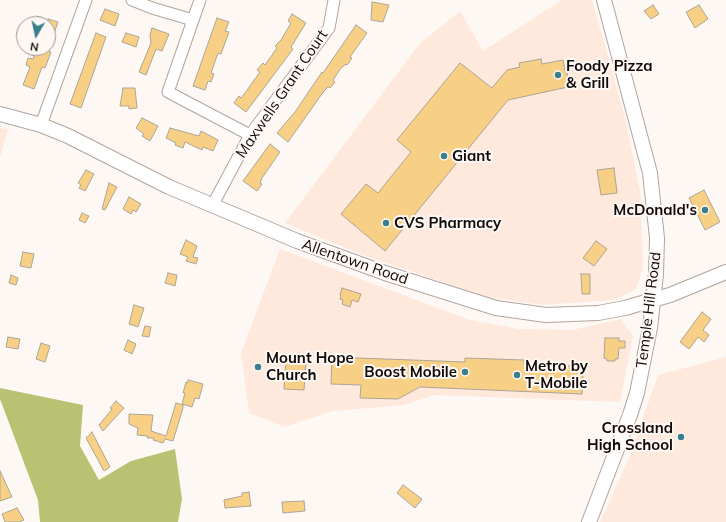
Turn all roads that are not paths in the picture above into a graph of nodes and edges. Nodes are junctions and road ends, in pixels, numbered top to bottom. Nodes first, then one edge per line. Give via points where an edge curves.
1 (86, 0) edge
2 (132, 0) edge
3 (200, 0) edge
4 (334, 0) edge
5 (604, 0) edge
6 (193, 20) junction
7 (0, 114) edge
8 (41, 125) junction
9 (250, 135) junction
10 (212, 206) junction
11 (726, 272) edge
12 (653, 300) junction
13 (589, 522) edge

1 - 8 street
2 - 6 street
3 - 6 street
4 - 9 street, Maxwells Grant Court via 329,28
5 - 12 main road, Temple Hill Road via 653,191 657,238
6 - 9 street via 168,92
7 - 8 main road, Allentown Road
8 - 10 main road, Allentown Road
9 - 10 street, Maxwells Grant Court
10 - 12 main road, Allentown Road via 333,254 496,308 546,315 578,315 625,308
11 - 12 main road, Allentown Road
12 - 13 main road, Temple Hill Road via 643,366 630,415

